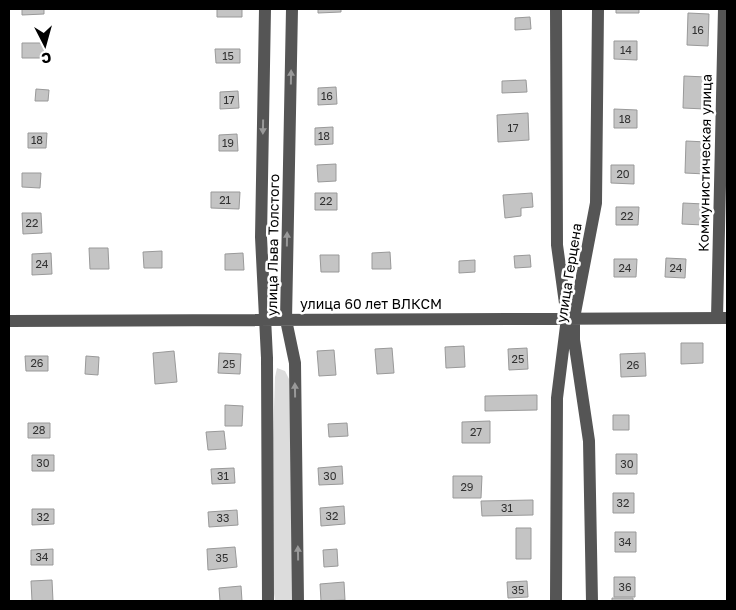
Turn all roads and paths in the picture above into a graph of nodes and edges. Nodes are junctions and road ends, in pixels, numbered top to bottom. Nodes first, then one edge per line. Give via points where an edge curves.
1 (265, 9) edge
2 (292, 9) edge
3 (556, 9) edge
4 (598, 9) edge
5 (724, 9) edge
6 (570, 318) junction
7 (722, 318) edge
8 (266, 320) junction
9 (286, 320) junction
10 (12, 321) edge
11 (268, 601) edge
12 (298, 601) edge
13 (556, 601) edge
14 (592, 601) edge

1 -> 8 street, улица Льва Толстого via 262,237
9 -> 2 street, улица Льва Толстого
3 - 6 street, улица Герцена via 557,245
4 - 6 street, улица Герцена via 596,203
5 - 7 street, Коммунистическая улица
6 - 7 street, улица 60 лет ВЛКСМ
6 - 9 street, улица 60 лет ВЛКСМ
6 - 13 street, улица Герцена via 557,398
6 - 14 street, улица Герцена via 589,440
8 - 9 street, улица 60 лет ВЛКСМ
8 - 10 street, улица 60 лет ВЛКСМ
8 - 11 street, улица Льва Толстого
12 -> 9 street, улица Льва Толстого via 295,363

